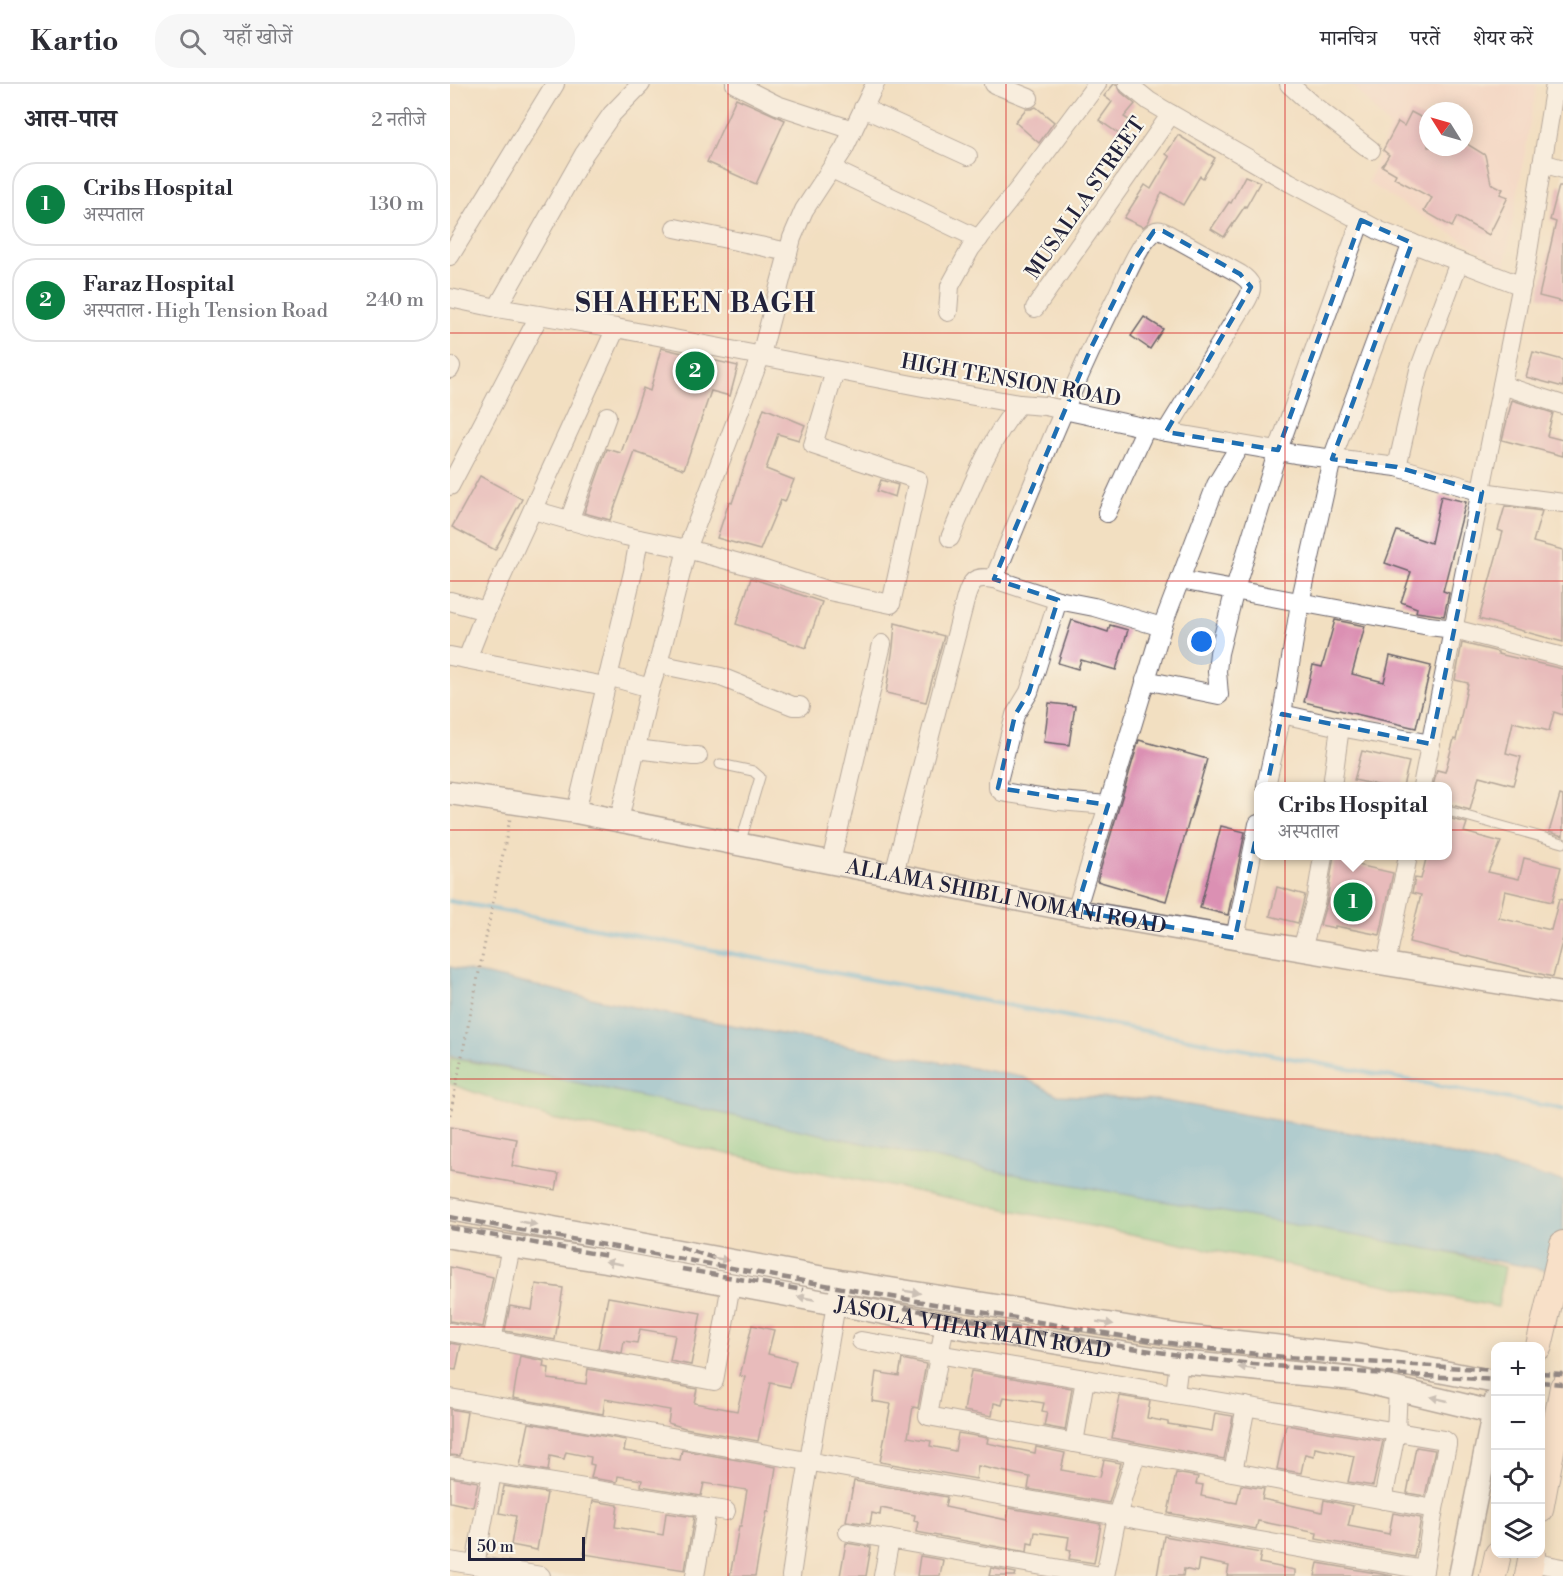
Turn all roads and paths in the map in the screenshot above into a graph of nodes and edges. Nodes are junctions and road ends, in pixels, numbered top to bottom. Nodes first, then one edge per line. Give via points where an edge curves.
1 (555, 84) edge
2 (641, 84) edge
3 (735, 84) edge
4 (875, 84) edge
5 (994, 84) edge
6 (1097, 84) edge
7 (1128, 84) edge
8 (1289, 84) edge
9 (1555, 84) edge
10 (1029, 98) dead end
11 (863, 108) junction
12 (1171, 114) junction
13 (853, 130) junction
14 (1371, 150) dead end
15 (968, 156) dead end
16 (1542, 164) junction
17 (832, 169) junction
18 (1563, 169) edge
19 (1361, 220) junction
20 (675, 228) dead end
21 (979, 239) junction
22 (1412, 243) junction
23 (788, 252) junction
24 (450, 256) edge
25 (1459, 262) junction
26 (1522, 286) junction
27 (450, 298) edge
28 (497, 308) junction
29 (1035, 308) dead end
30 (948, 312) dead end
31 (539, 315) junction
32 (616, 328) junction
33 (761, 356) junction
34 (835, 371) junction
35 (1502, 385) junction
36 (1019, 404) junction
37 (1563, 405) edge
38 (1065, 410) junction
39 (607, 416) dead end
40 (1146, 428) junction
41 (1166, 432) junction
42 (1240, 445) junction
43 (1278, 450) junction
44 (1332, 459) junction
45 (1397, 467) junction
46 (450, 486) edge
47 (1482, 492) junction
48 (1563, 503) edge
49 (533, 510) junction
50 (1107, 513) dead end
51 (569, 520) junction
52 (950, 538) dead end
53 (639, 539) junction
54 (687, 549) junction
55 (994, 579) junction
56 (1180, 580) junction
57 (1234, 589) junction
58 (1058, 600) junction
59 (450, 601) edge
60 (1300, 603) junction
61 (486, 611) junction
62 (1162, 627) junction
63 (1454, 629) junction
64 (882, 644) dead end
65 (1563, 657) edge
66 (459, 658) edge
67 (658, 664) junction
68 (1145, 680) junction
69 (607, 681) junction
70 (650, 688) junction
71 (800, 706) dead end
72 (1282, 714) junction
73 (1340, 727) junction
74 (1431, 744) junction
75 (636, 749) junction
76 (698, 756) dead end
77 (720, 764) dead end
78 (1267, 782) edge
79 (1333, 782) edge
80 (1423, 782) edge
81 (450, 793) edge
82 (514, 803) junction
83 (1108, 805) junction
84 (576, 812) junction
85 (1452, 812) edge
86 (619, 820) junction
87 (1254, 843) edge
88 (1563, 843) edge
89 (740, 844) junction
90 (1322, 860) edge
91 (1407, 860) edge
92 (831, 862) junction
93 (894, 874) junction
94 (1076, 911) junction
95 (1234, 938) junction
96 (1302, 950) junction
97 (1386, 964) junction
98 (1563, 993) edge
99 (450, 1114) edge
100 (450, 1209) edge
101 (486, 1215) junction
102 (450, 1237) edge
103 (482, 1243) junction
104 (1563, 1244) edge
105 (511, 1247) junction
106 (840, 1281) junction
107 (731, 1284) junction
108 (836, 1304) junction
109 (945, 1324) junction
110 (450, 1332) edge
111 (492, 1340) junction
112 (861, 1341) dead end
113 (1540, 1342) edge
114 (940, 1354) junction
115 (1179, 1362) junction
116 (1084, 1379) junction
117 (1491, 1381) edge
118 (1563, 1387) edge
119 (1398, 1389) junction
120 (1174, 1394) junction
121 (450, 1398) edge
122 (1246, 1406) junction
123 (1491, 1407) edge
124 (1491, 1427) edge
125 (1396, 1432) junction
126 (1074, 1443) junction
127 (1136, 1454) junction
128 (809, 1462) junction
129 (450, 1466) edge
130 (1233, 1472) junction
131 (492, 1473) junction
132 (1383, 1500) junction
133 (1542, 1504) edge
134 (707, 1508) junction
135 (1434, 1509) junction
136 (726, 1511) dead end
137 (1117, 1516) junction
138 (848, 1532) dead end
139 (890, 1539) junction
140 (1496, 1558) edge
141 (450, 1561) edge
142 (1530, 1564) edge
143 (476, 1565) junction
144 (1563, 1568) edge
145 (1424, 1573) edge
146 (541, 1576) edge
147 (695, 1576) edge
148 (791, 1576) edge
149 (883, 1576) edge
150 (1101, 1576) edge
151 (1105, 1576) edge
152 (1460, 1576) edge
153 (1493, 1576) edge

1 - 24 street
2 - 28 street via 612,114 584,154
3 - 13 street via 777,105
4 - 11 street
5 - 10 street
6 - 21 street
7 - 12 street
8 - 14 street
9 - 16 street
11 - 13 street
11 - 15 street
12 - 19 street
12 - 29 street, MUSALLA STREET
13 - 17 street
16 - 18 street
16 - 26 street
17 - 21 street
17 - 23 street via 804,210
19 - 22 street
19 - 43 street
20 - 23 street
21 - 30 street via 950,286
22 - 25 street
22 - 44 street
23 - 33 street
25 - 26 street
25 - 45 street via 1419,370
26 - 35 street
27 - 28 street, HIGH TENSION ROAD
28 - 31 street, HIGH TENSION ROAD
31 - 32 street, HIGH TENSION ROAD
31 - 46 street
32 - 33 street, HIGH TENSION ROAD
32 - 49 street
33 - 34 street, HIGH TENSION ROAD
33 - 54 street
34 - 36 street, HIGH TENSION ROAD
34 - 54 street via 813,445 918,480 891,604 829,591
35 - 37 street
35 - 47 street
36 - 38 street, HIGH TENSION ROAD
36 - 52 street via 1001,427
38 - 40 street, HIGH TENSION ROAD
38 - 41 street via 1135,259 1158,230 1240,274 1251,287
38 - 55 street
39 - 51 street
40 - 41 street, HIGH TENSION ROAD
40 - 50 street
41 - 42 street, HIGH TENSION ROAD
42 - 43 street, HIGH TENSION ROAD
42 - 56 street via 1216,485
43 - 44 street, HIGH TENSION ROAD
43 - 57 street
44 - 45 street, HIGH TENSION ROAD
44 - 60 street
45 - 47 street, HIGH TENSION ROAD
47 - 48 street, HIGH TENSION ROAD
47 - 63 street
49 - 51 street
49 - 61 street
51 - 53 street
53 - 54 street
53 - 69 street
54 - 67 street
55 - 58 street
55 - 93 street via 974,580 966,597
56 - 57 street
56 - 62 street
57 - 60 street
57 - 68 street via 1219,653 1219,695
58 - 62 street
58 - 83 street via 1029,693 1015,715 998,788 1050,800
59 - 61 street
60 - 63 street
60 - 72 street
61 - 66 street
62 - 68 street
63 - 65 street
63 - 74 street
64 - 92 street
66 - 69 street
67 - 70 street
67 - 71 street via 721,677
68 - 83 street
69 - 70 street
69 - 84 street
70 - 75 street
72 - 73 street
72 - 78 street
73 - 74 street
73 - 79 street
74 - 80 street
75 - 76 street
75 - 86 street
77 - 89 lane via 753,771 760,777
81 - 82 street, ALLAMA SHIBLI NOMANI ROAD
82 - 84 street, ALLAMA SHIBLI NOMANI ROAD
82 - 99 path
83 - 94 street
84 - 86 street, ALLAMA SHIBLI NOMANI ROAD
85 - 88 lane
86 - 89 street, ALLAMA SHIBLI NOMANI ROAD
87 - 95 street
89 - 92 street, ALLAMA SHIBLI NOMANI ROAD
90 - 96 street
91 - 97 street
92 - 93 street, ALLAMA SHIBLI NOMANI ROAD
93 - 94 street, ALLAMA SHIBLI NOMANI ROAD
94 - 95 street, ALLAMA SHIBLI NOMANI ROAD
95 - 96 street, ALLAMA SHIBLI NOMANI ROAD
96 - 97 street, ALLAMA SHIBLI NOMANI ROAD
97 - 98 street, ALLAMA SHIBLI NOMANI ROAD
100 - 101 street, JASOLA VIHAR MAIN ROAD
101 - 103 street
101 -> 106 street, JASOLA VIHAR MAIN ROAD
102 - 103 street, JASOLA VIHAR MAIN ROAD
103 - 105 street, JASOLA VIHAR MAIN ROAD
104 - 113 main road
107 -> 105 street, JASOLA VIHAR MAIN ROAD
105 - 111 street
106 - 108 street
106 -> 117 street, JASOLA VIHAR MAIN ROAD via 1182,1336 1355,1355
108 -> 107 street, JASOLA VIHAR MAIN ROAD
107 - 111 street via 714,1381
108 - 109 street, JASOLA VIHAR MAIN ROAD
108 - 128 street
109 - 114 street
109 - 115 street, JASOLA VIHAR MAIN ROAD
110 - 111 street
112 - 114 street
114 - 116 street
114 - 126 street via 928,1416
119 -> 115 street, JASOLA VIHAR MAIN ROAD via 1354,1379
115 - 120 street
116 - 120 street
116 - 126 street
118 - 133 main road via 1552,1467
123 -> 119 street, JASOLA VIHAR MAIN ROAD
119 - 125 street
120 - 122 street
121 - 128 street
122 - 125 street
122 - 130 street
124 - 152 street
125 - 132 street
125 - 135 street via 1447,1442
126 - 127 street
127 - 130 street
127 - 137 street
128 - 137 street
128 - 148 street
129 - 131 street
130 - 132 street
131 - 134 street
131 - 143 street
132 - 135 street
134 - 136 street
134 - 147 street
135 - 145 street
137 - 145 street
137 - 151 street
138 - 139 street
139 - 149 street
139 - 150 street
140 - 153 main road
141 - 143 street
142 - 144 street
143 - 146 street

